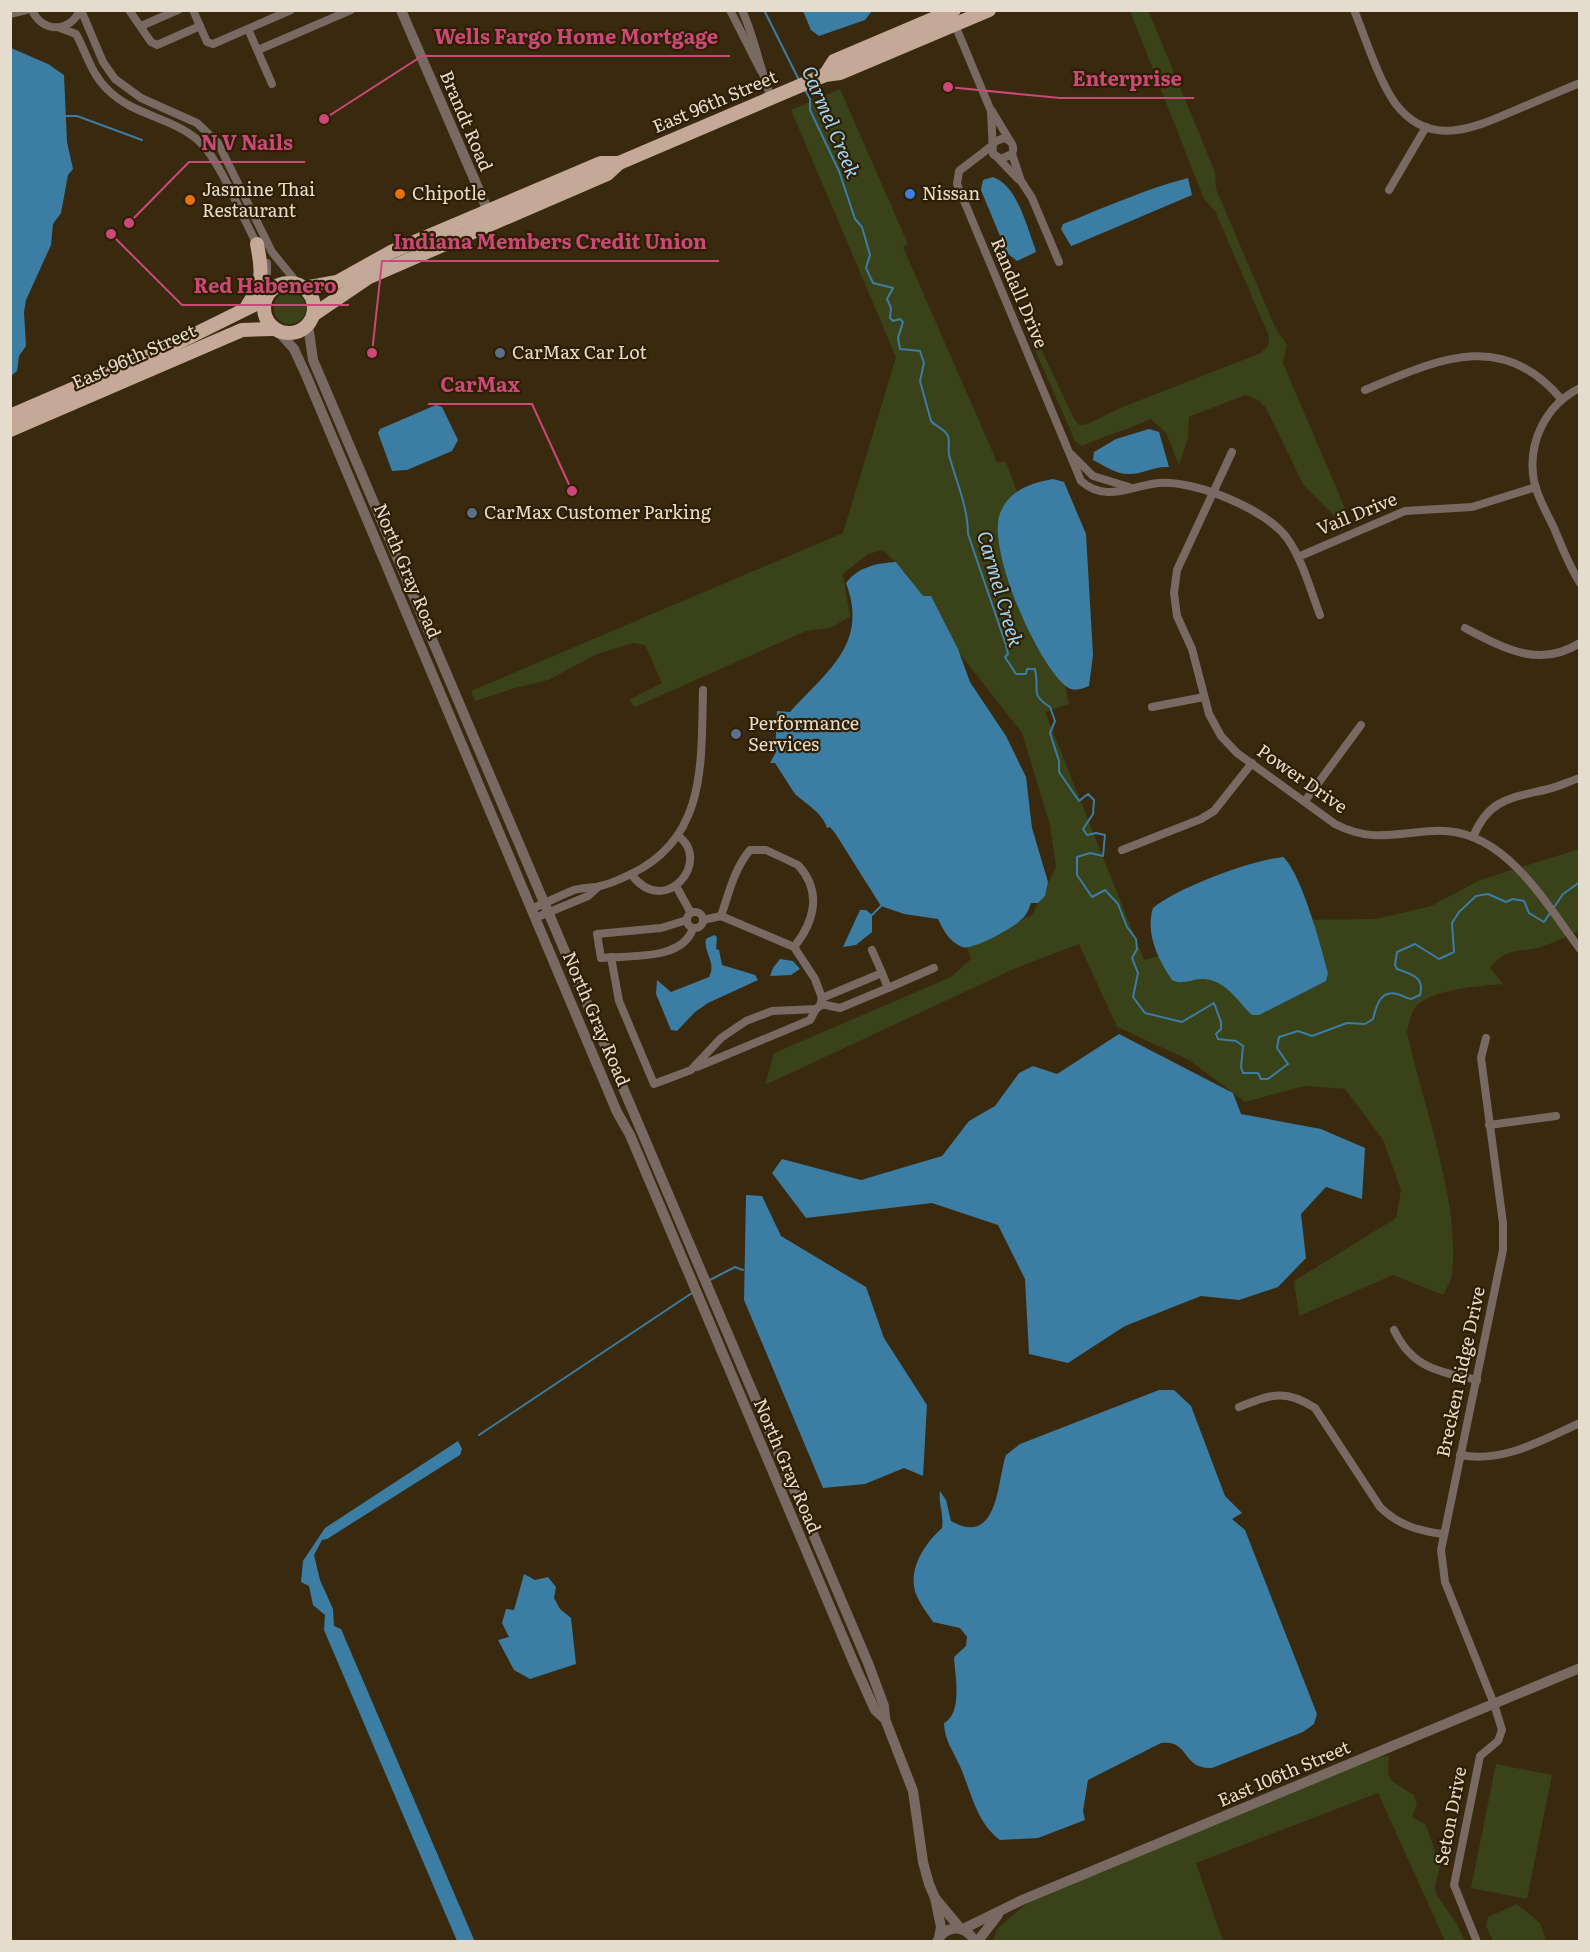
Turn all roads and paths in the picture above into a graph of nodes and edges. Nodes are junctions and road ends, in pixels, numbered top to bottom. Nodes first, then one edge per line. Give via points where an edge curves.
1 (26, 10) edge
2 (32, 10) edge
3 (80, 10) edge
4 (129, 10) edge
5 (178, 10) edge
6 (193, 10) edge
7 (291, 10) edge
8 (401, 10) edge
9 (730, 10) edge
10 (742, 10) edge
11 (974, 10) edge
12 (989, 10) edge
13 (1354, 10) edge
14 (346, 11) edge
15 (10, 14) edge
16 (953, 16) edge
17 (141, 26) junction
18 (200, 27) junction
19 (60, 28) junction
20 (248, 29) junction
21 (258, 51) junction
22 (761, 72) junction
23 (825, 75) junction
24 (1580, 83) edge
25 (272, 84) dead end
26 (777, 95) junction
27 (991, 111) junction
28 (1426, 127) junction
29 (1010, 141) junction
30 (993, 144) junction
31 (1012, 154) junction
32 (997, 157) junction
33 (978, 158) junction
34 (619, 163) junction
35 (1021, 181) junction
36 (1389, 190) dead end
37 (488, 212) junction
38 (257, 244) junction
39 (1059, 262) dead end
40 (302, 286) junction
41 (266, 298) junction
42 (245, 309) junction
43 (310, 320) junction
44 (276, 330) junction
45 (1580, 388) edge
46 (1365, 390) dead end
47 (1562, 400) junction
48 (10, 416) edge
49 (10, 430) edge
50 (1232, 452) dead end
51 (1536, 487) junction
52 (1213, 493) junction
53 (1298, 557) junction
54 (1580, 583) edge
55 (1320, 615) dead end
56 (1465, 628) dead end
57 (1580, 643) edge
58 (703, 690) dead end
59 (1204, 697) junction
60 (1152, 707) dead end
61 (1361, 724) dead end
62 (1252, 763) junction
63 (1580, 778) edge
64 (1305, 801) junction
65 (678, 837) junction
66 (1473, 837) junction
67 (1122, 850) dead end
68 (631, 874) junction
69 (676, 886) junction
70 (547, 908) junction
71 (533, 913) junction
72 (689, 916) junction
73 (721, 916) junction
74 (703, 920) junction
75 (693, 928) junction
76 (794, 946) junction
77 (1580, 949) edge
78 (872, 950) dead end
79 (611, 957) junction
80 (934, 968) dead end
81 (882, 973) junction
82 (888, 988) junction
83 (820, 1003) junction
84 (1486, 1038) dead end
85 (691, 1070) junction
86 (1556, 1116) dead end
87 (1489, 1125) junction
88 (1394, 1330) dead end
89 (1477, 1380) junction
90 (1239, 1407) dead end
91 (1580, 1424) edge
92 (1460, 1455) junction
93 (1443, 1534) junction
94 (1580, 1668) edge
95 (1494, 1704) junction
96 (885, 1719) junction
97 (935, 1898) junction
98 (1002, 1911) junction
99 (962, 1929) junction
100 (937, 1940) edge
101 (976, 1941) edge
102 (1477, 1941) edge

1 - 15 street
2 - 19 street via 42,23
3 - 19 street via 72,22
3 - 40 street via 103,62 115,79 141,98 197,123 218,143 272,252
4 - 17 street
5 - 17 street
6 - 18 street
7 - 20 street
8 - 37 street, Brandt Road
9 - 22 street
10 - 22 street via 755,40
11 - 16 main road
12 - 16 main road, East 96th Street
13 - 28 street via 1394,101
14 - 21 street
16 - 23 main road, East 96th Street via 946,23 905,40 893,51 840,73
16 - 23 main road, East 96th Street via 834,61
16 - 27 street
17 - 18 street via 155,45
18 - 20 street via 207,42 213,44
19 - 38 street via 76,34 94,74 112,94 132,108 188,132 206,148
20 - 21 street
21 - 25 street
22 - 26 street
23 - 26 main road, East 96th Street
24 - 28 street via 1472,129
26 - 34 main road, East 96th Street
27 - 29 street
27 - 30 street
28 - 36 street
29 - 30 street via 1004,138
29 - 31 street
30 - 32 street
30 - 33 street, Randall Drive
31 - 32 street via 1007,159
31 - 35 street
32 - 33 street
32 - 35 street
33 - 52 street, Randall Drive via 959,171 958,188 1067,448 1093,476 1118,486 1133,488 1177,482
34 - 37 main road, East 96th Street via 601,163
34 - 43 main road, East 96th Street via 607,174 369,277
35 - 39 street
37 - 40 main road, East 96th Street via 391,252 337,282
38 - 41 street via 267,261
38 - 42 main road via 261,283
40 - 41 main road via 281,284
40 - 43 main road via 313,300
41 - 42 main road, East 96th Street
41 - 44 main road via 264,316
42 - 48 main road, East 96th Street via 163,350
43 - 44 main road via 294,333
43 - 70 street, North Gray Road via 313,360
44 - 49 main road, East 96th Street via 242,330
44 - 71 street, North Gray Road via 294,349 306,375
45 - 47 street
46 - 47 street via 1436,361 1481,356 1502,360 1533,374
47 - 51 street via 1547,417 1534,447
50 - 52 street, Power Drive
51 - 53 street, Vail Drive via 1472,507 1405,511
51 - 54 street
52 - 53 street, Randall Drive via 1268,520
52 - 59 street, Power Drive via 1176,570 1174,593
53 - 55 street, Randall Drive
56 - 57 street via 1503,648 1535,657 1563,652
58 - 65 street via 694,807
59 - 60 street
59 - 62 street, Power Drive via 1221,736
61 - 64 street
62 - 64 street, Power Drive
62 - 67 street via 1214,811
63 - 66 street via 1507,798 1485,814
64 - 66 street, Power Drive via 1335,824 1369,837 1445,831
65 - 68 street via 660,855
65 - 69 street via 689,848 690,862
66 - 77 street, Power Drive via 1506,856
68 - 69 street via 648,890
68 - 70 street via 598,887 574,890
69 - 72 street
70 - 71 street
70 - 96 street, North Gray Road via 868,1663
71 - 96 street, North Gray Road via 856,1668 875,1710
72 - 74 street via 700,913
72 - 75 street
72 - 79 street via 661,928 597,933 601,958
73 - 74 street
73 - 76 street
73 - 76 street via 735,872 745,855 750,850 766,850 798,865 815,902
74 - 75 street
75 - 79 street via 688,939 671,950
76 - 83 street via 815,979
78 - 81 street
79 - 85 street via 620,1001 654,1084
80 - 82 street
81 - 82 street
81 - 83 street
82 - 83 street via 840,1008
83 - 85 street via 810,1020
83 - 85 street via 772,1011 746,1021 721,1038
84 - 87 street, Brecken Ridge Drive via 1481,1058
86 - 87 street
87 - 89 street, Brecken Ridge Drive via 1503,1223 1503,1250
88 - 89 street via 1402,1346 1420,1363
89 - 92 street, Brecken Ridge Drive
90 - 93 street via 1281,1394 1315,1407 1380,1507 1407,1526
91 - 92 street via 1502,1456 1481,1459
92 - 93 street, Brecken Ridge Drive
93 - 95 street, Brecken Ridge Drive via 1442,1574
94 - 95 street, East 106th Street
95 - 98 street, East 106th Street
95 - 102 street, Seton Drive via 1501,1735 1480,1756 1454,1884
96 - 97 street, North Gray Road via 913,1791 923,1862
97 - 99 street, North Gray Road
97 - 100 street, North Gray Road via 941,1927
98 - 99 street, East 106th Street
98 - 101 street, East 106th Street
99 - 100 street, East 106th Street via 950,1928
99 - 101 street, North Gray Road

